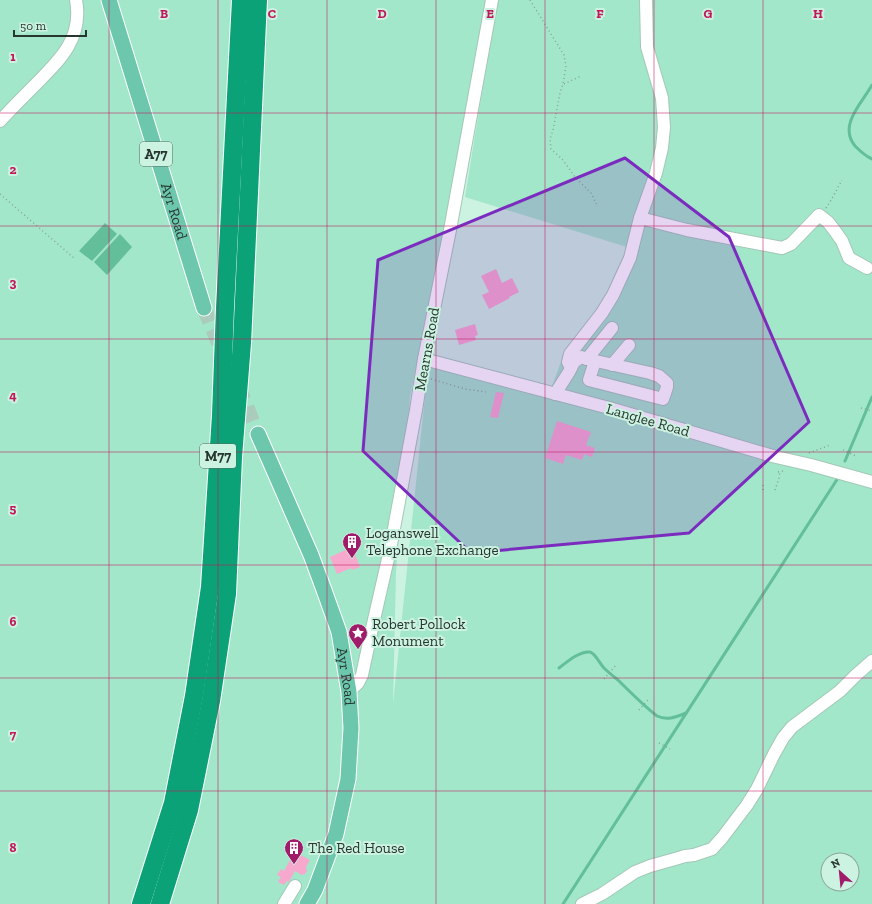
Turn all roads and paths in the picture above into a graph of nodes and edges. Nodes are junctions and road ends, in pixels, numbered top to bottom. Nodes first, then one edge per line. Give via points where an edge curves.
1 (76, 0) edge
2 (109, 0) edge
3 (241, 0) edge
4 (258, 0) edge
5 (492, 0) edge
6 (530, 0) edge
7 (646, 0) edge
8 (581, 76) dead end
9 (564, 84) junction
10 (0, 120) edge
11 (842, 180) dead end
12 (0, 194) edge
13 (598, 207) dead end
14 (819, 215) junction
15 (640, 218) junction
16 (74, 258) dead end
17 (867, 268) dead end
18 (204, 308) tunnel mouth
19 (612, 328) dead end
20 (629, 345) dead end
21 (424, 359) junction
22 (591, 360) junction
23 (612, 365) junction
24 (571, 368) junction
25 (422, 376) junction
26 (486, 392) dead end
27 (555, 394) junction
28 (861, 408) dead end
29 (872, 411) edge
30 (258, 434) tunnel mouth
31 (830, 445) dead end
32 (843, 450) dead end
33 (855, 455) dead end
34 (793, 462) junction
35 (780, 472) dead end
36 (872, 482) edge
37 (763, 484) dead end
38 (763, 490) dead end
39 (775, 490) dead end
40 (872, 661) edge
41 (616, 665) dead end
42 (605, 679) dead end
43 (349, 692) junction
44 (648, 700) dead end
45 (639, 710) dead end
46 (659, 743) dead end
47 (670, 749) dead end
48 (295, 886) dead end
49 (141, 904) edge
50 (160, 904) edge
51 (284, 904) edge
52 (307, 904) edge
53 (582, 904) edge

1 - 10 street via 78,18 73,38 68,46 55,64
2 - 18 main road, Ayr Road / A77
3 - 49 highway, M77 via 210,587 194,696 173,804
4 - 50 highway, M77 via 228,594 211,701 189,810
5 - 21 street, Mearns Road
6 - 9 path via 564,55
7 - 15 street via 647,47 662,98 664,127 656,173
8 - 9 path
9 - 13 path via 550,139 551,149 590,192
11 - 14 path via 830,202
12 - 16 path
14 - 15 street via 791,244 782,248 687,230
14 - 17 street via 828,222 842,241 849,258
15 - 24 street via 630,258 613,295 570,354 568,362
19 - 22 street
20 - 23 street
21 - 25 street, Mearns Road
21 - 27 street, Langlee Road
22 - 23 street
22 - 23 street via 589,380 663,399 667,382 659,376 642,366
22 - 24 street via 581,358 574,362
24 - 27 street
25 - 26 path via 465,389
25 - 43 street, Mearns Road via 390,550 362,675
27 - 34 street, Langlee Road
28 - 29 path
30 - 43 main road, Ayr Road via 311,555 339,632
31 - 34 path
32 - 33 path
34 - 36 street, Langlee Road
35 - 39 path
37 - 38 path
40 - 53 street via 840,690 792,727 783,738 747,805 712,849 635,872
41 - 42 path
43 - 52 main road, Ayr Road via 352,728 348,779 336,834 315,890
44 - 45 path
46 - 47 path
48 - 51 street

